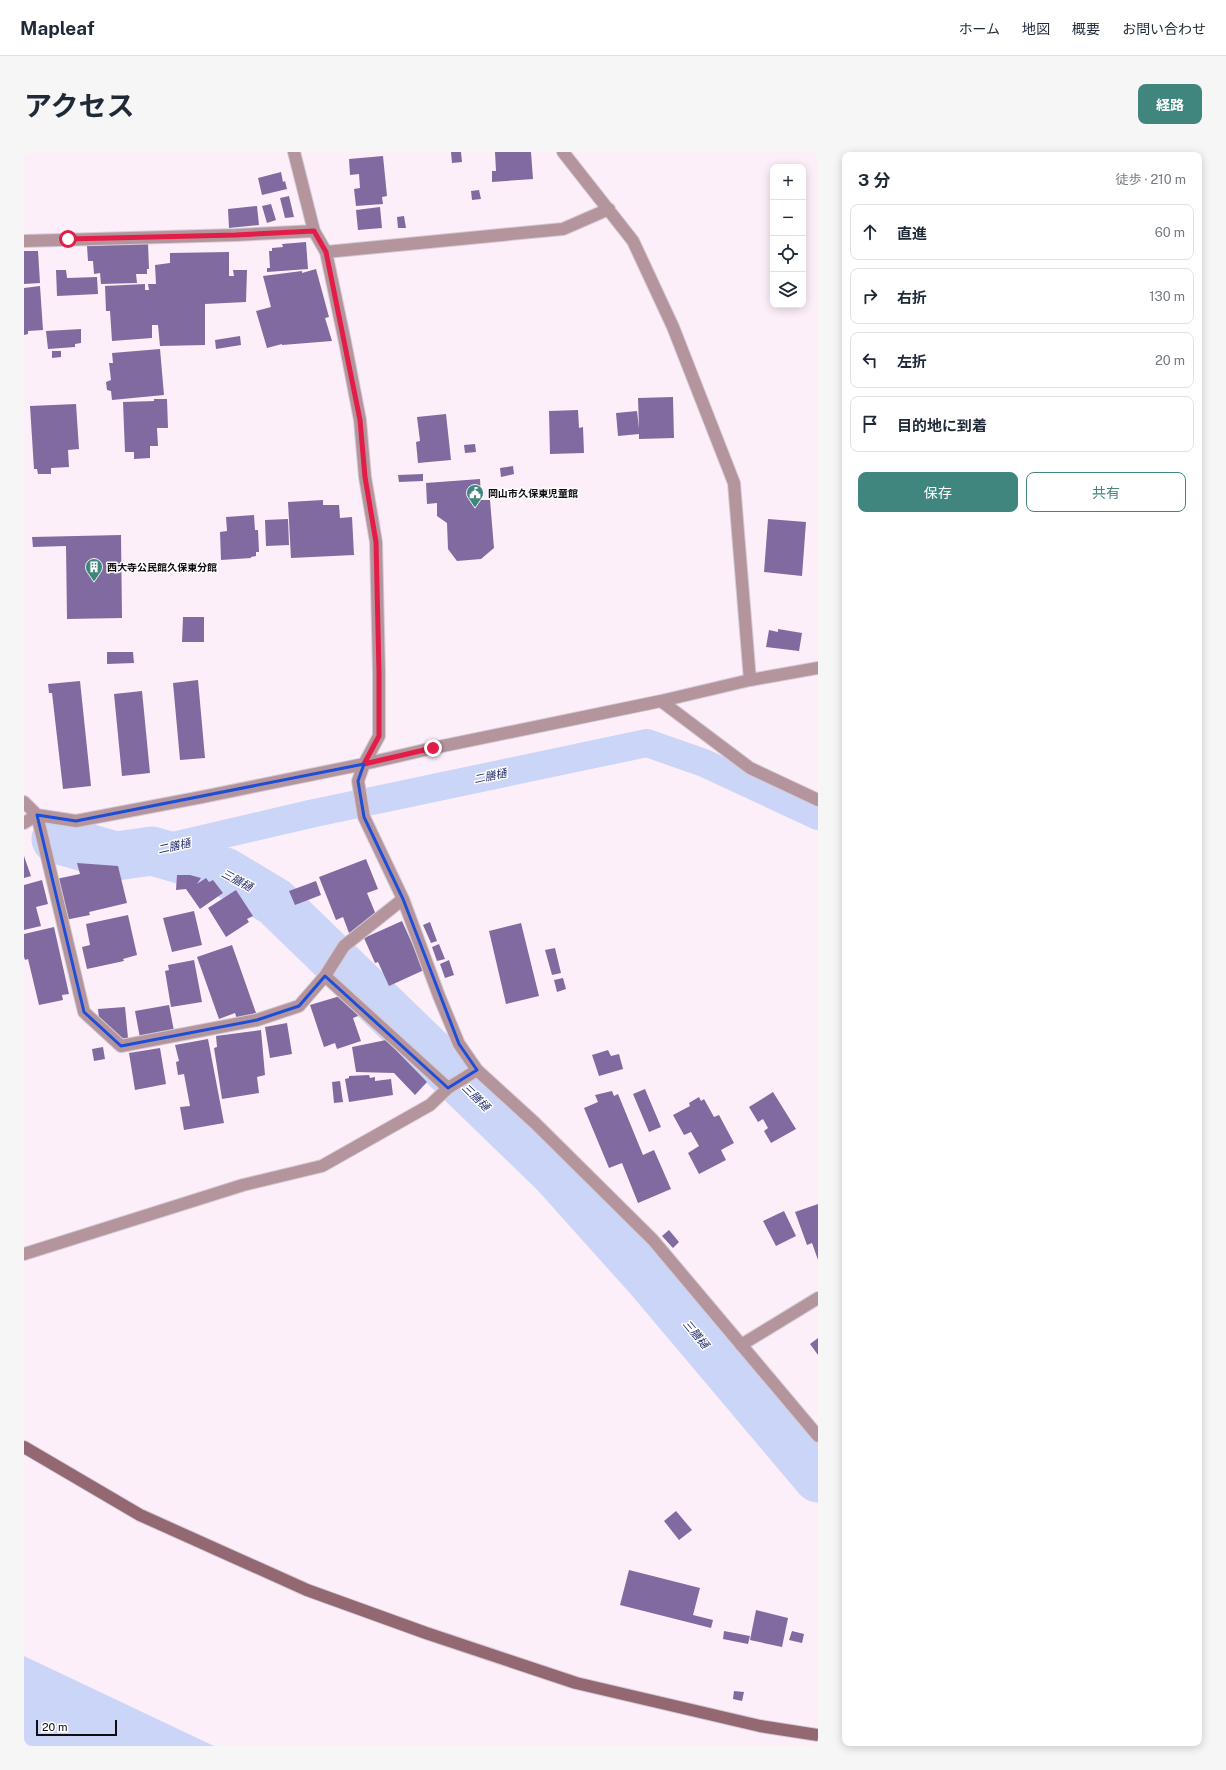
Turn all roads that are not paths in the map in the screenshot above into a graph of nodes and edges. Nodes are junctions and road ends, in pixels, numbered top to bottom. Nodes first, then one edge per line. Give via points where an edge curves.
1 (294, 152) edge
2 (563, 152) edge
3 (609, 209) junction
4 (314, 231) junction
5 (24, 241) edge
6 (326, 252) junction
7 (818, 668) edge
8 (750, 680) junction
9 (661, 701) junction
10 (364, 764) junction
11 (818, 800) edge
12 (24, 802) edge
13 (37, 815) junction
14 (24, 823) edge
15 (404, 900) junction
16 (325, 976) junction
17 (478, 1070) junction
18 (448, 1088) junction
19 (24, 1254) edge
20 (818, 1298) edge
21 (741, 1345) junction
22 (818, 1436) edge
23 (24, 1447) edge
24 (818, 1735) edge

1 - 4 street
2 - 3 street
3 - 6 street via 563,229
3 - 8 street via 633,241 674,327 734,483
4 - 5 street
4 - 6 street
6 - 10 street via 360,420 365,477 376,542 379,736
7 - 8 street
8 - 9 street
9 - 10 street
9 - 11 street via 750,768
10 - 13 street via 76,821
10 - 15 street via 358,781 364,817
12 - 13 street
13 - 14 street
13 - 16 street via 84,1012 120,1046 257,1020 299,1006
15 - 16 street via 344,946
15 - 17 street via 459,1044
16 - 18 street
17 - 18 street
17 - 21 street via 654,1240
18 - 19 street via 430,1105 322,1166 243,1185
20 - 21 street
21 - 22 street
23 - 24 street via 140,1515 307,1590 576,1684 760,1726

